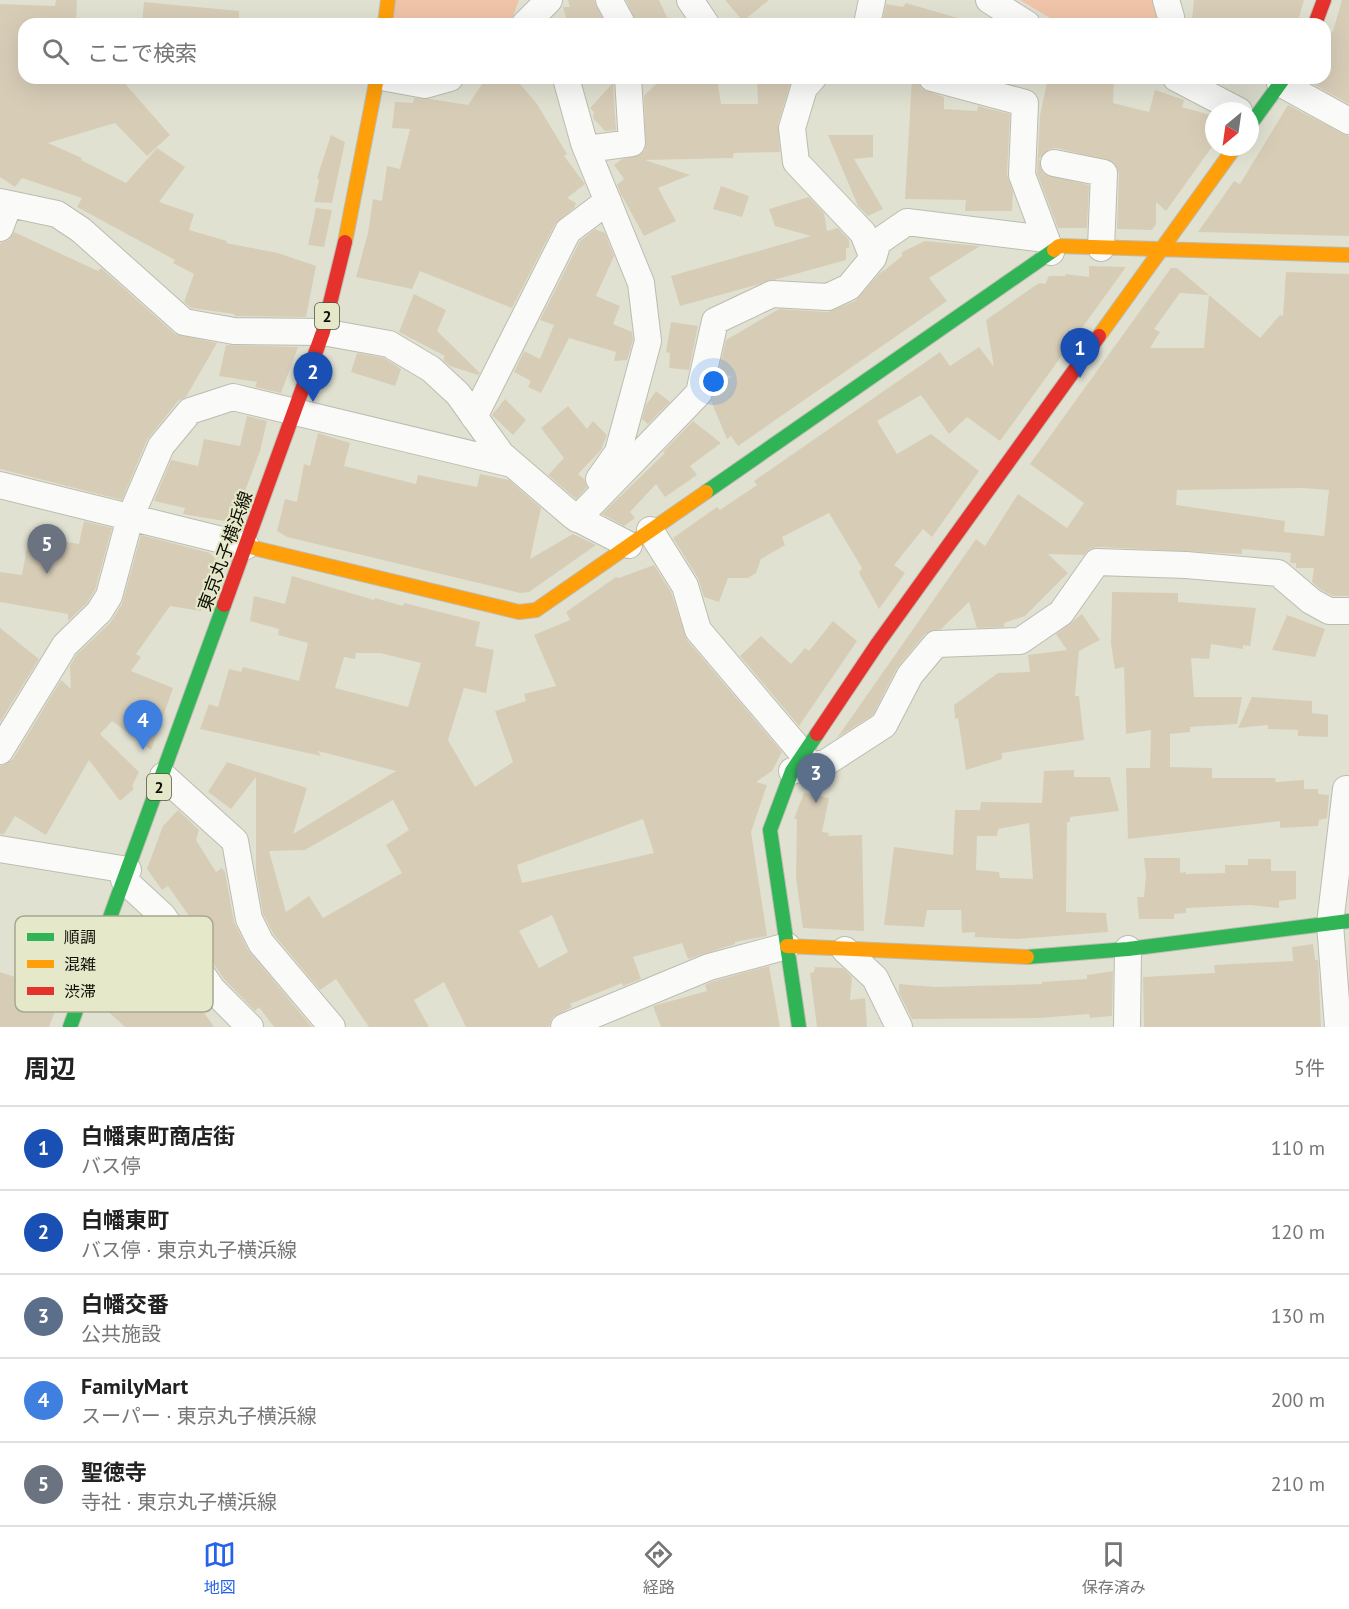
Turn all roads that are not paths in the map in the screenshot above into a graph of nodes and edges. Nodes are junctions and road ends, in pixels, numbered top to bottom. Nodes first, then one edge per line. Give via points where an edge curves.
1 (388, 0) edge
2 (528, 0) edge
3 (551, 0) edge
4 (609, 0) edge
5 (690, 0) edge
6 (872, 0) edge
7 (989, 0) edge
8 (1166, 0) edge
9 (1324, 0) edge
10 (386, 18) edge
11 (521, 18) edge
12 (532, 18) edge
13 (551, 18) edge
14 (619, 18) edge
15 (702, 18) edge
16 (868, 18) edge
17 (1018, 18) edge
18 (1171, 18) edge
19 (1317, 18) edge
20 (376, 84) edge
21 (568, 84) edge
22 (628, 84) edge
23 (808, 84) edge
24 (954, 84) edge
25 (1187, 84) edge
26 (1278, 84) edge
27 (1288, 84) edge
28 (1219, 102) edge
29 (1259, 106) edge
30 (1349, 122) edge
31 (587, 149) junction
32 (1228, 156) edge
33 (1054, 163) dead end
34 (608, 201) junction
35 (4, 203) edge
36 (0, 228) edge
37 (1048, 246) junction
38 (1101, 248) junction
39 (1161, 250) junction
40 (1349, 255) edge
41 (873, 258) junction
42 (323, 332) junction
43 (295, 412) junction
44 (474, 417) junction
45 (512, 464) junction
46 (0, 484) edge
47 (130, 518) junction
48 (575, 518) junction
49 (650, 530) junction
50 (629, 545) junction
51 (246, 546) junction
52 (1349, 611) edge
53 (0, 751) edge
54 (798, 763) junction
55 (163, 776) junction
56 (1346, 789) dead end
57 (0, 849) edge
58 (126, 875) junction
59 (111, 916) edge
60 (163, 916) edge
61 (1340, 922) edge
62 (787, 946) junction
63 (1128, 949) junction
64 (845, 950) junction
65 (213, 990) edge
66 (76, 1012) edge
67 (70, 1027) edge
68 (250, 1027) edge
69 (332, 1027) edge
70 (564, 1027) edge
71 (799, 1027) edge
72 (899, 1027) edge
73 (1127, 1027) edge
74 (1338, 1027) edge

1 - 10 street
2 - 11 street
3 - 12 street
3 - 13 street
4 - 14 street
5 - 15 street
6 - 16 street
7 - 17 street
8 - 18 street
9 - 19 street
20 - 42 street, 東京丸子横浜線 / 2
21 - 31 street
22 - 31 street via 632,143
23 - 41 street via 792,128 796,162 863,233
24 - 37 street via 1025,103 1022,175
25 - 28 street
26 - 29 street
27 - 30 street
31 - 34 street
32 - 39 street
33 - 38 street via 1104,173
34 - 44 street via 568,231
34 - 48 street via 641,283 648,341 618,452
35 - 36 street
35 - 42 street via 57,214 81,230 184,322 234,331
37 - 38 street
37 - 41 street via 907,222 878,242
37 - 49 street
38 - 39 street
39 - 40 street
39 - 54 street via 878,643
41 - 48 street via 849,287 828,297 772,294 715,321 699,393
42 - 43 street, 東京丸子横浜線 / 2
42 - 44 street via 389,344 431,369 458,394
43 - 45 street
43 - 47 street via 233,397 190,411 161,446
43 - 51 street, 東京丸子横浜線 / 2
44 - 45 street
45 - 48 street
46 - 47 street
47 - 51 street
47 - 53 street via 109,596 99,612 65,645
48 - 50 street
49 - 50 street
49 - 54 street via 685,586 698,630
50 - 51 street via 536,610 519,612
51 - 55 street, 東京丸子横浜線 / 2
52 - 54 street via 1329,611 1278,573 1097,562 1061,613 1020,641 936,644 910,675 884,725 826,762
54 - 62 street via 771,830
55 - 58 street, 東京丸子横浜線 / 2
55 - 69 street via 235,841 249,919 261,943
56 - 61 street
57 - 58 street
58 - 59 street, 東京丸子横浜線 / 2
58 - 60 street
61 - 63 street
61 - 74 street
62 - 64 street
62 - 70 street via 709,967
62 - 71 street
63 - 64 street via 1017,958
63 - 73 street
64 - 72 street via 875,978
65 - 68 street
66 - 67 street, 東京丸子横浜線 / 2

